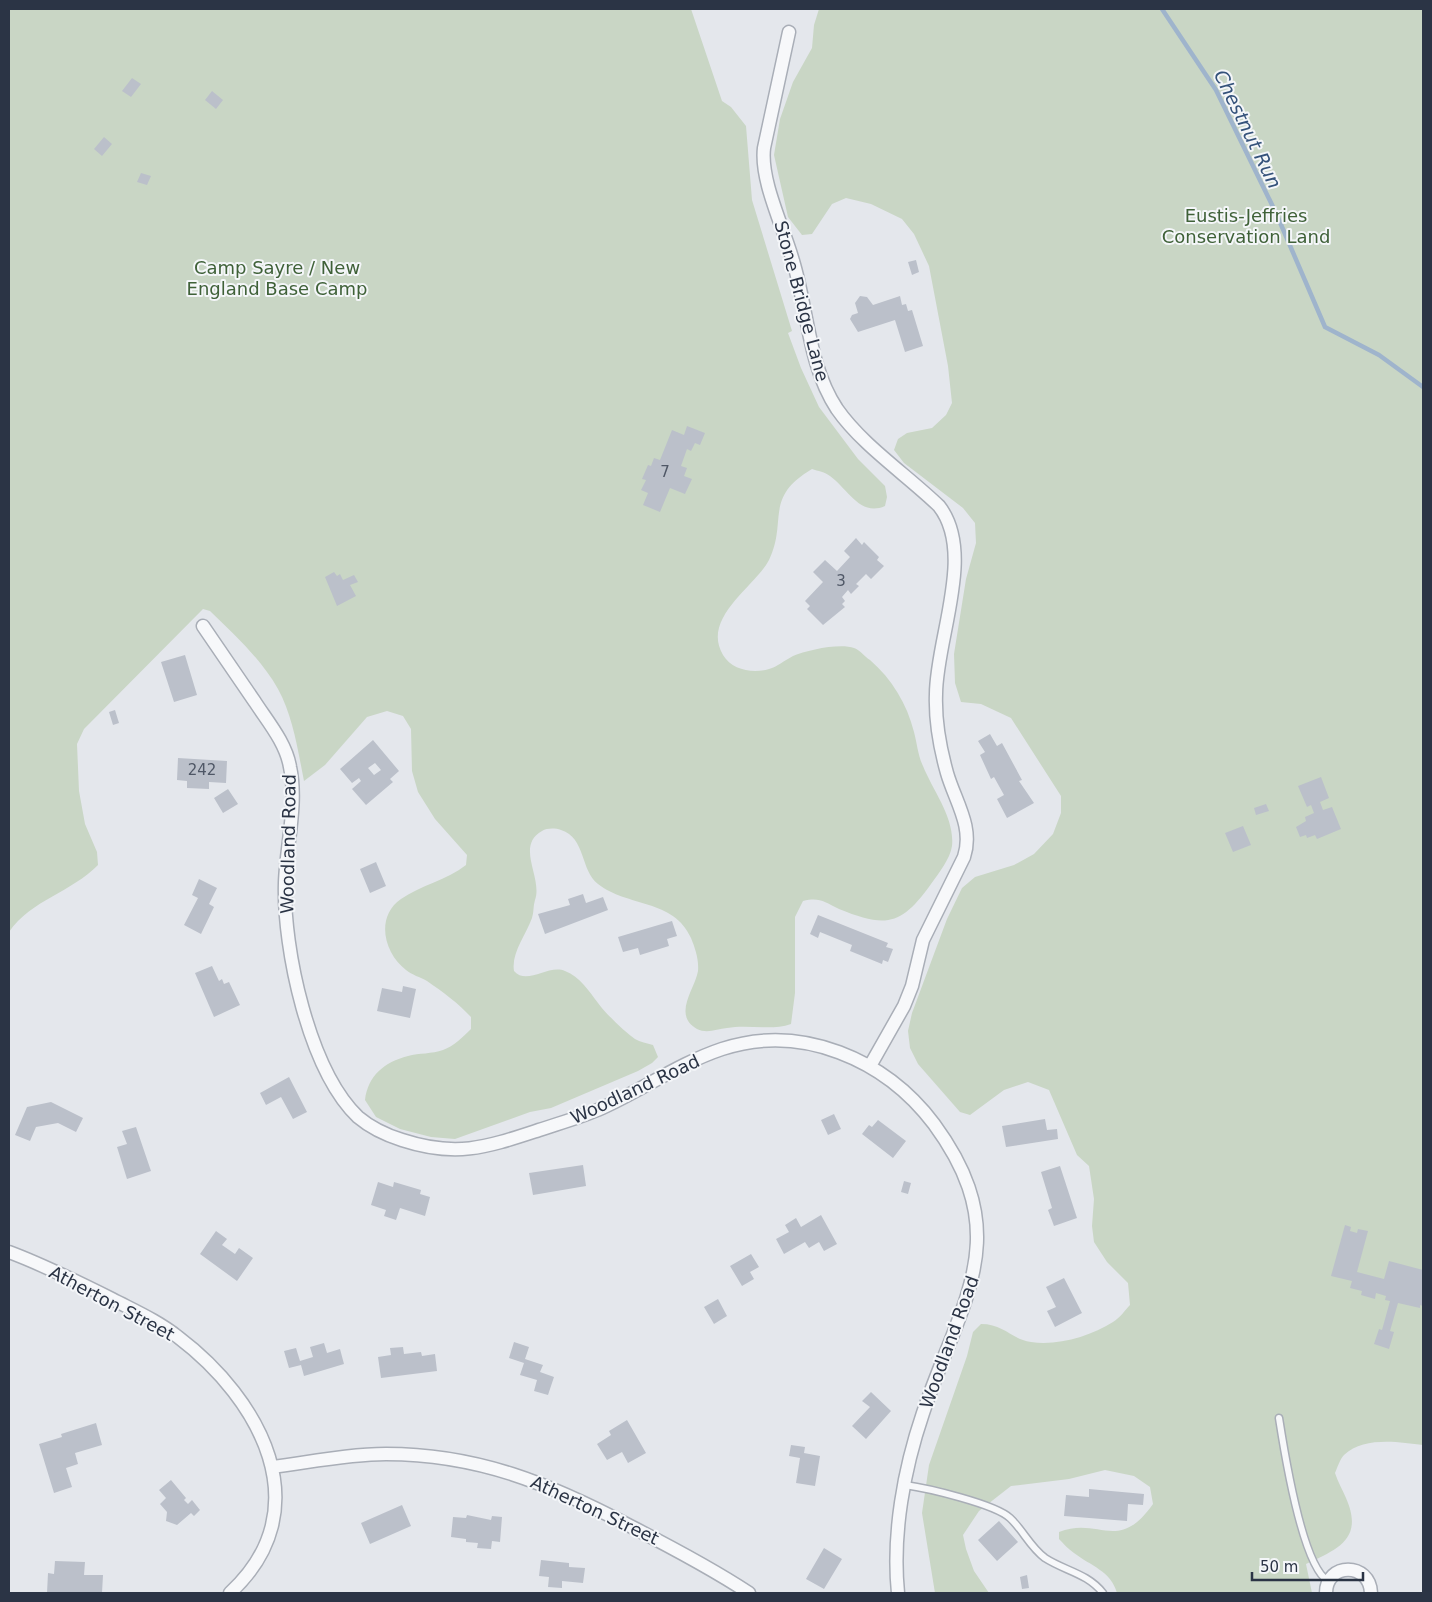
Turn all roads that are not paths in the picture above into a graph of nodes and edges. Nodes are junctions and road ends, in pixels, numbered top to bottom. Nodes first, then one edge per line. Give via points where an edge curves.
1 (789, 32) dead end
2 (203, 626) dead end
3 (870, 1066) junction
4 (9, 1252) edge
5 (1279, 1418) dead end
6 (273, 1467) junction
7 (905, 1485) junction
8 (1327, 1587) edge
9 (230, 1593) edge
10 (749, 1593) edge
11 (898, 1593) edge
12 (1103, 1593) edge
13 (1371, 1593) edge

1 - 3 street, Stone Bridge Lane via 763,166 797,272 815,360 824,386 846,420 939,506 953,534 952,584 937,676 936,703 944,760 967,827 968,842 923,940 904,1006
2 - 3 street, Woodland Road via 276,734 289,761 292,787 285,902 294,974 311,1033 325,1065 346,1104 373,1128 394,1138 439,1150 487,1146 589,1114 719,1050 763,1040 810,1043 841,1052
3 - 7 street, Woodland Road via 897,1084 919,1106 950,1148 971,1192 978,1233 977,1259 970,1286 923,1413
4 - 6 street, Atherton Street via 88,1287 178,1337 235,1395 263,1440
5 - 8 lane via 1303,1531
6 - 9 street via 275,1505 268,1539 250,1572
6 - 10 street, Atherton Street via 384,1454 438,1457 495,1468 544,1484 588,1504
7 - 11 street, Woodland Road via 898,1544
7 - 12 lane via 1003,1512 1040,1554 1080,1574
8 - 13 street via 1339,1571 1354,1569 1366,1577

